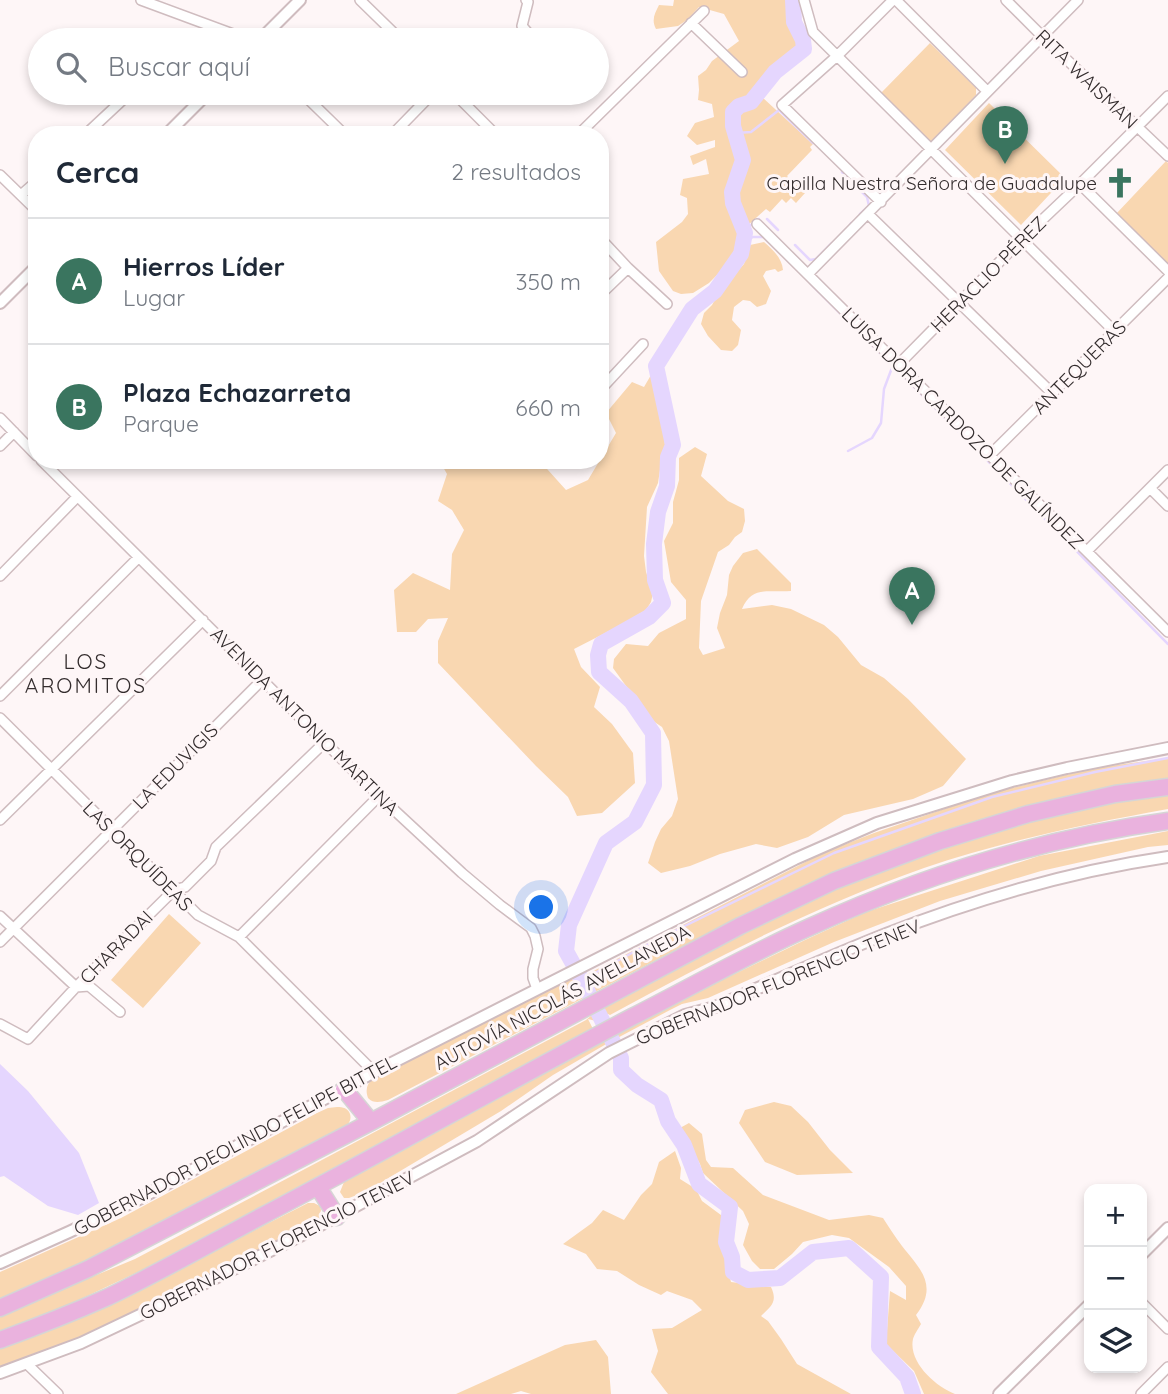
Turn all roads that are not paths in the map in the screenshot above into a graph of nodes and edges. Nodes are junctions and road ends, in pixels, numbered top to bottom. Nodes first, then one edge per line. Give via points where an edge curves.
1 (141, 0) edge
2 (300, 0) edge
3 (360, 0) edge
4 (526, 0) edge
5 (804, 0) edge
6 (895, 0) edge
7 (1006, 0) edge
8 (1078, 0) edge
9 (704, 11) dead end
10 (691, 23) junction
11 (217, 28) edge
12 (272, 28) edge
13 (389, 28) edge
14 (524, 28) edge
15 (1043, 37) junction
16 (837, 55) junction
17 (743, 72) dead end
18 (987, 91) junction
19 (1168, 96) edge
20 (609, 104) edge
21 (117, 105) edge
22 (196, 105) edge
23 (314, 105) edge
24 (421, 105) edge
25 (466, 105) edge
26 (608, 105) edge
27 (95, 126) edge
28 (175, 126) edge
29 (336, 126) edge
30 (401, 126) edge
31 (487, 126) edge
32 (587, 126) edge
33 (1137, 127) junction
34 (930, 149) junction
35 (1168, 156) edge
36 (0, 175) edge
37 (1080, 184) junction
38 (28, 189) edge
39 (21, 195) junction
40 (28, 202) edge
41 (881, 202) junction
42 (868, 214) junction
43 (757, 224) dead end
44 (1021, 240) junction
45 (609, 248) edge
46 (628, 268) junction
47 (1168, 271) edge
48 (808, 274) junction
49 (28, 275) edge
50 (1168, 278) edge
51 (609, 287) edge
52 (0, 303) edge
53 (959, 303) junction
54 (667, 304) dead end
55 (1115, 332) junction
56 (643, 344) dead end
57 (899, 364) junction
58 (609, 381) edge
59 (1052, 393) junction
60 (0, 418) edge
61 (14, 432) junction
62 (0, 446) edge
63 (28, 447) edge
64 (990, 455) junction
65 (50, 469) edge
66 (1168, 470) edge
67 (1150, 488) junction
68 (77, 498) junction
69 (1168, 506) edge
70 (1087, 551) junction
71 (138, 558) junction
72 (0, 576) edge
73 (203, 620) junction
74 (1168, 632) edge
75 (262, 680) junction
76 (0, 696) edge
77 (0, 718) edge
78 (324, 742) junction
79 (1168, 748) edge
80 (51, 769) junction
81 (1168, 787) edge
82 (379, 796) junction
83 (0, 820) edge
84 (1168, 821) edge
85 (112, 830) junction
86 (1168, 858) edge
87 (174, 890) junction
88 (0, 916) edge
89 (13, 929) junction
90 (239, 937) junction
91 (0, 942) edge
92 (76, 987) junction
93 (537, 989) junction
94 (120, 1012) dead end
95 (0, 1024) edge
96 (374, 1072) junction
97 (344, 1089) junction
98 (371, 1122) junction
99 (318, 1186) junction
100 (337, 1217) junction
101 (1168, 1228) edge
102 (1147, 1249) edge
103 (0, 1262) edge
104 (0, 1308) edge
105 (1147, 1308) edge
106 (1084, 1310) edge
107 (1168, 1329) edge
108 (0, 1340) edge
109 (27, 1364) junction
110 (1168, 1367) edge
111 (0, 1373) edge
112 (58, 1394) edge
113 (999, 1394) edge
114 (1141, 1394) edge

1 - 11 street
2 - 12 street
3 - 13 street
4 - 14 street
5 - 16 street via 813,32
6 - 16 street
6 - 18 street
7 - 15 street, RITA WAISMAN
8 - 15 street
9 - 10 street
10 - 17 street
10 - 20 street
15 - 18 street
15 - 33 street, RITA WAISMAN
16 - 34 street
16 - 41 street via 782,105
18 - 34 street
19 - 33 street, HERACLIO PÉREZ
21 - 27 street
22 - 28 street
23 - 29 street
24 - 30 street
25 - 31 street
26 - 32 street
33 - 35 street, RITA WAISMAN
33 - 37 street, HERACLIO PÉREZ
34 - 41 street
34 - 44 street
36 - 39 street
37 - 44 street, HERACLIO PÉREZ
37 - 47 street
38 - 39 street
39 - 40 street
41 - 42 street
42 - 48 street
42 - 53 street
43 - 48 street, LUISA DORA CARDOZO DE GALÍNDEZ
44 - 53 street, HERACLIO PÉREZ
44 - 55 street
45 - 46 street
46 - 51 street
46 - 54 street
48 - 57 street, LUISA DORA CARDOZO DE GALÍNDEZ
49 - 52 street
50 - 55 street, ANTEQUERAS
53 - 57 street, HERACLIO PÉREZ
53 - 59 street
55 - 59 street, ANTEQUERAS
56 - 58 street
57 - 64 street, LUISA DORA CARDOZO DE GALÍNDEZ
59 - 64 street, ANTEQUERAS
60 - 61 street
61 - 62 street
61 - 63 street
64 - 70 street, LUISA DORA CARDOZO DE GALÍNDEZ
65 - 68 street, AVENIDA ANTONIO MARTINA
66 - 67 street
67 - 69 street
67 - 70 street
68 - 71 street, AVENIDA ANTONIO MARTINA
68 - 72 street
70 - 74 street, LUISA DORA CARDOZO DE GALÍNDEZ
71 - 73 street, AVENIDA ANTONIO MARTINA
71 - 76 street
73 - 75 street, AVENIDA ANTONIO MARTINA
73 - 80 street
75 - 78 street, AVENIDA ANTONIO MARTINA
75 - 85 street, LA EDUVIGIS
77 - 80 street, LAS ORQUÍDEAS
78 - 82 street, AVENIDA ANTONIO MARTINA
78 - 87 street, CHARADAI via 216,847 211,861 185,887
79 - 93 street, GOBERNADOR DEOLINDO FELIPE BITTEL via 1012,781 877,823 784,864
80 - 83 street
80 - 85 street, LAS ORQUÍDEAS
81 - 98 highway, AUTOVÍA NICOLÁS AVELLANEDA via 1038,811 834,881 749,921
82 - 90 street
82 - 93 street, AVENIDA ANTONIO MARTINA via 531,929 538,949 533,978
84 - 99 highway via 1030,848 924,881 811,926
85 - 87 street, LAS ORQUÍDEAS
85 - 89 street, LA EDUVIGIS
86 - 100 street, GOBERNADOR FLORENCIO TENEV via 992,897 685,1015 609,1053 477,1141
87 - 90 street, LAS ORQUÍDEAS via 198,915
87 - 92 street, CHARADAI
88 - 89 street
89 - 91 street, LA EDUVIGIS
89 - 92 street
90 - 96 street, LAS ORQUÍDEAS
92 - 94 street via 89,986
92 - 95 street, CHARADAI via 28,1039
93 - 96 street, GOBERNADOR DEOLINDO FELIPE BITTEL
96 - 97 street, GOBERNADOR DEOLINDO FELIPE BITTEL
97 - 98 highway
97 - 103 street, GOBERNADOR DEOLINDO FELIPE BITTEL via 137,1200
98 - 104 highway, AUTOVÍA NICOLÁS AVELLANEDA via 88,1269
99 - 100 highway
99 - 108 highway via 127,1287
100 - 109 street, GOBERNADOR FLORENCIO TENEV via 153,1309
101 - 102 street
105 - 107 street
106 - 113 street
109 - 111 street, GOBERNADOR FLORENCIO TENEV
109 - 112 street
110 - 114 street

